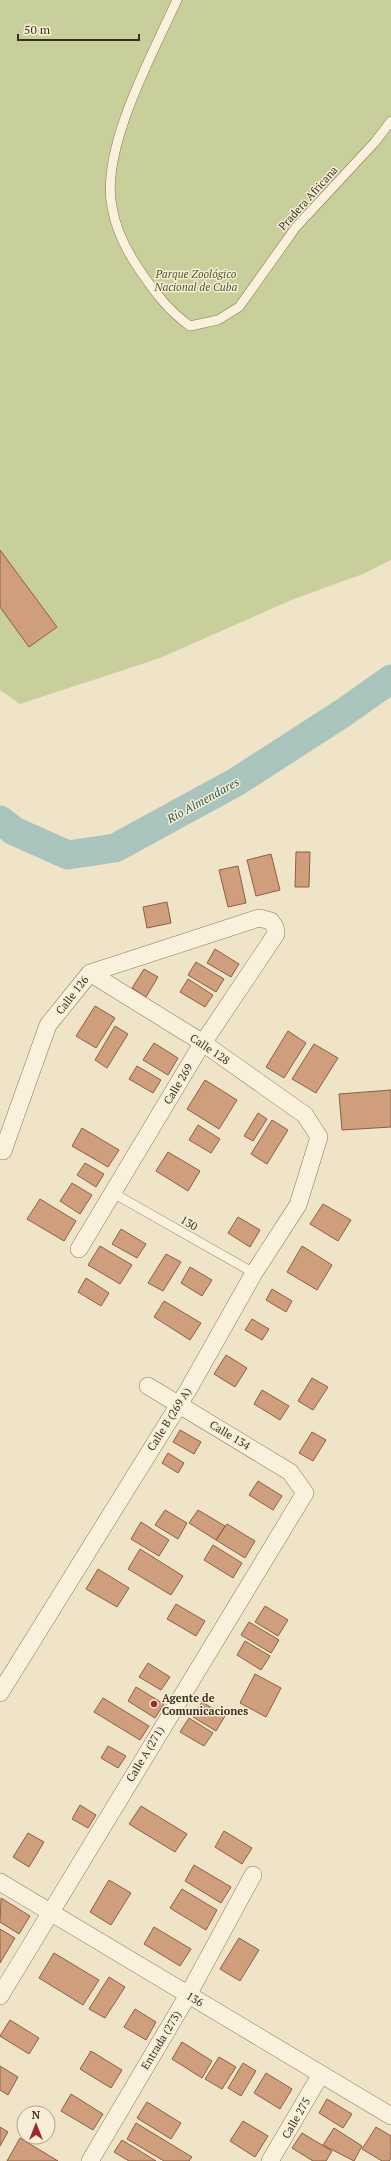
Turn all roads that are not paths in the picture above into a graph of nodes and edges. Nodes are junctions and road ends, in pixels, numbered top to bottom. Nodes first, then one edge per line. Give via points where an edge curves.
1 (177, 0) edge
2 (391, 121) edge
3 (272, 921) joint
4 (90, 972) junction
5 (202, 1043) junction
6 (319, 1137) joint
7 (3, 1151) dead end
8 (113, 1193) junction
9 (79, 1249) dead end
10 (254, 1273) junction
11 (148, 1386) dead end
12 (178, 1403) junction
13 (305, 1494) joint
14 (0, 1693) edge
15 (253, 1875) dead end
16 (0, 1882) edge
17 (50, 1912) junction
18 (188, 1995) junction
19 (0, 1996) edge
20 (321, 2074) junction
21 (391, 2116) edge
22 (90, 2161) edge
23 (270, 2161) edge

1 - 2 lane, Pradera Africana via 125,116 114,157 111,205 127,252 161,301 190,326 218,320 239,307 296,227 375,142
3 - 4 street, Calle 126 via 259,918
3 - 5 street, Calle 269 via 276,934
4 - 5 street, Calle 128
4 - 7 street, Calle 126 via 48,1025
5 - 6 street, Calle 128 via 305,1115
5 - 8 street, Calle 269
6 - 10 street, Calle B (269 A) via 298,1205
8 - 9 street, Calle 269
8 - 10 lane, 130
10 - 12 street, Calle B (269 A) via 188,1390
11 - 12 street, Calle 134
12 - 13 street, Calle 134 via 290,1472
12 - 14 street, Calle B (269 A)
13 - 17 street, Calle A (271)
15 - 18 street, Entrada (273)
16 - 17 street, 136
17 - 18 street, 136
17 - 19 street, Calle A (271)
18 - 20 street, 136
18 - 22 street, Entrada (273)
20 - 21 street, 136
20 - 23 street, Calle 275

